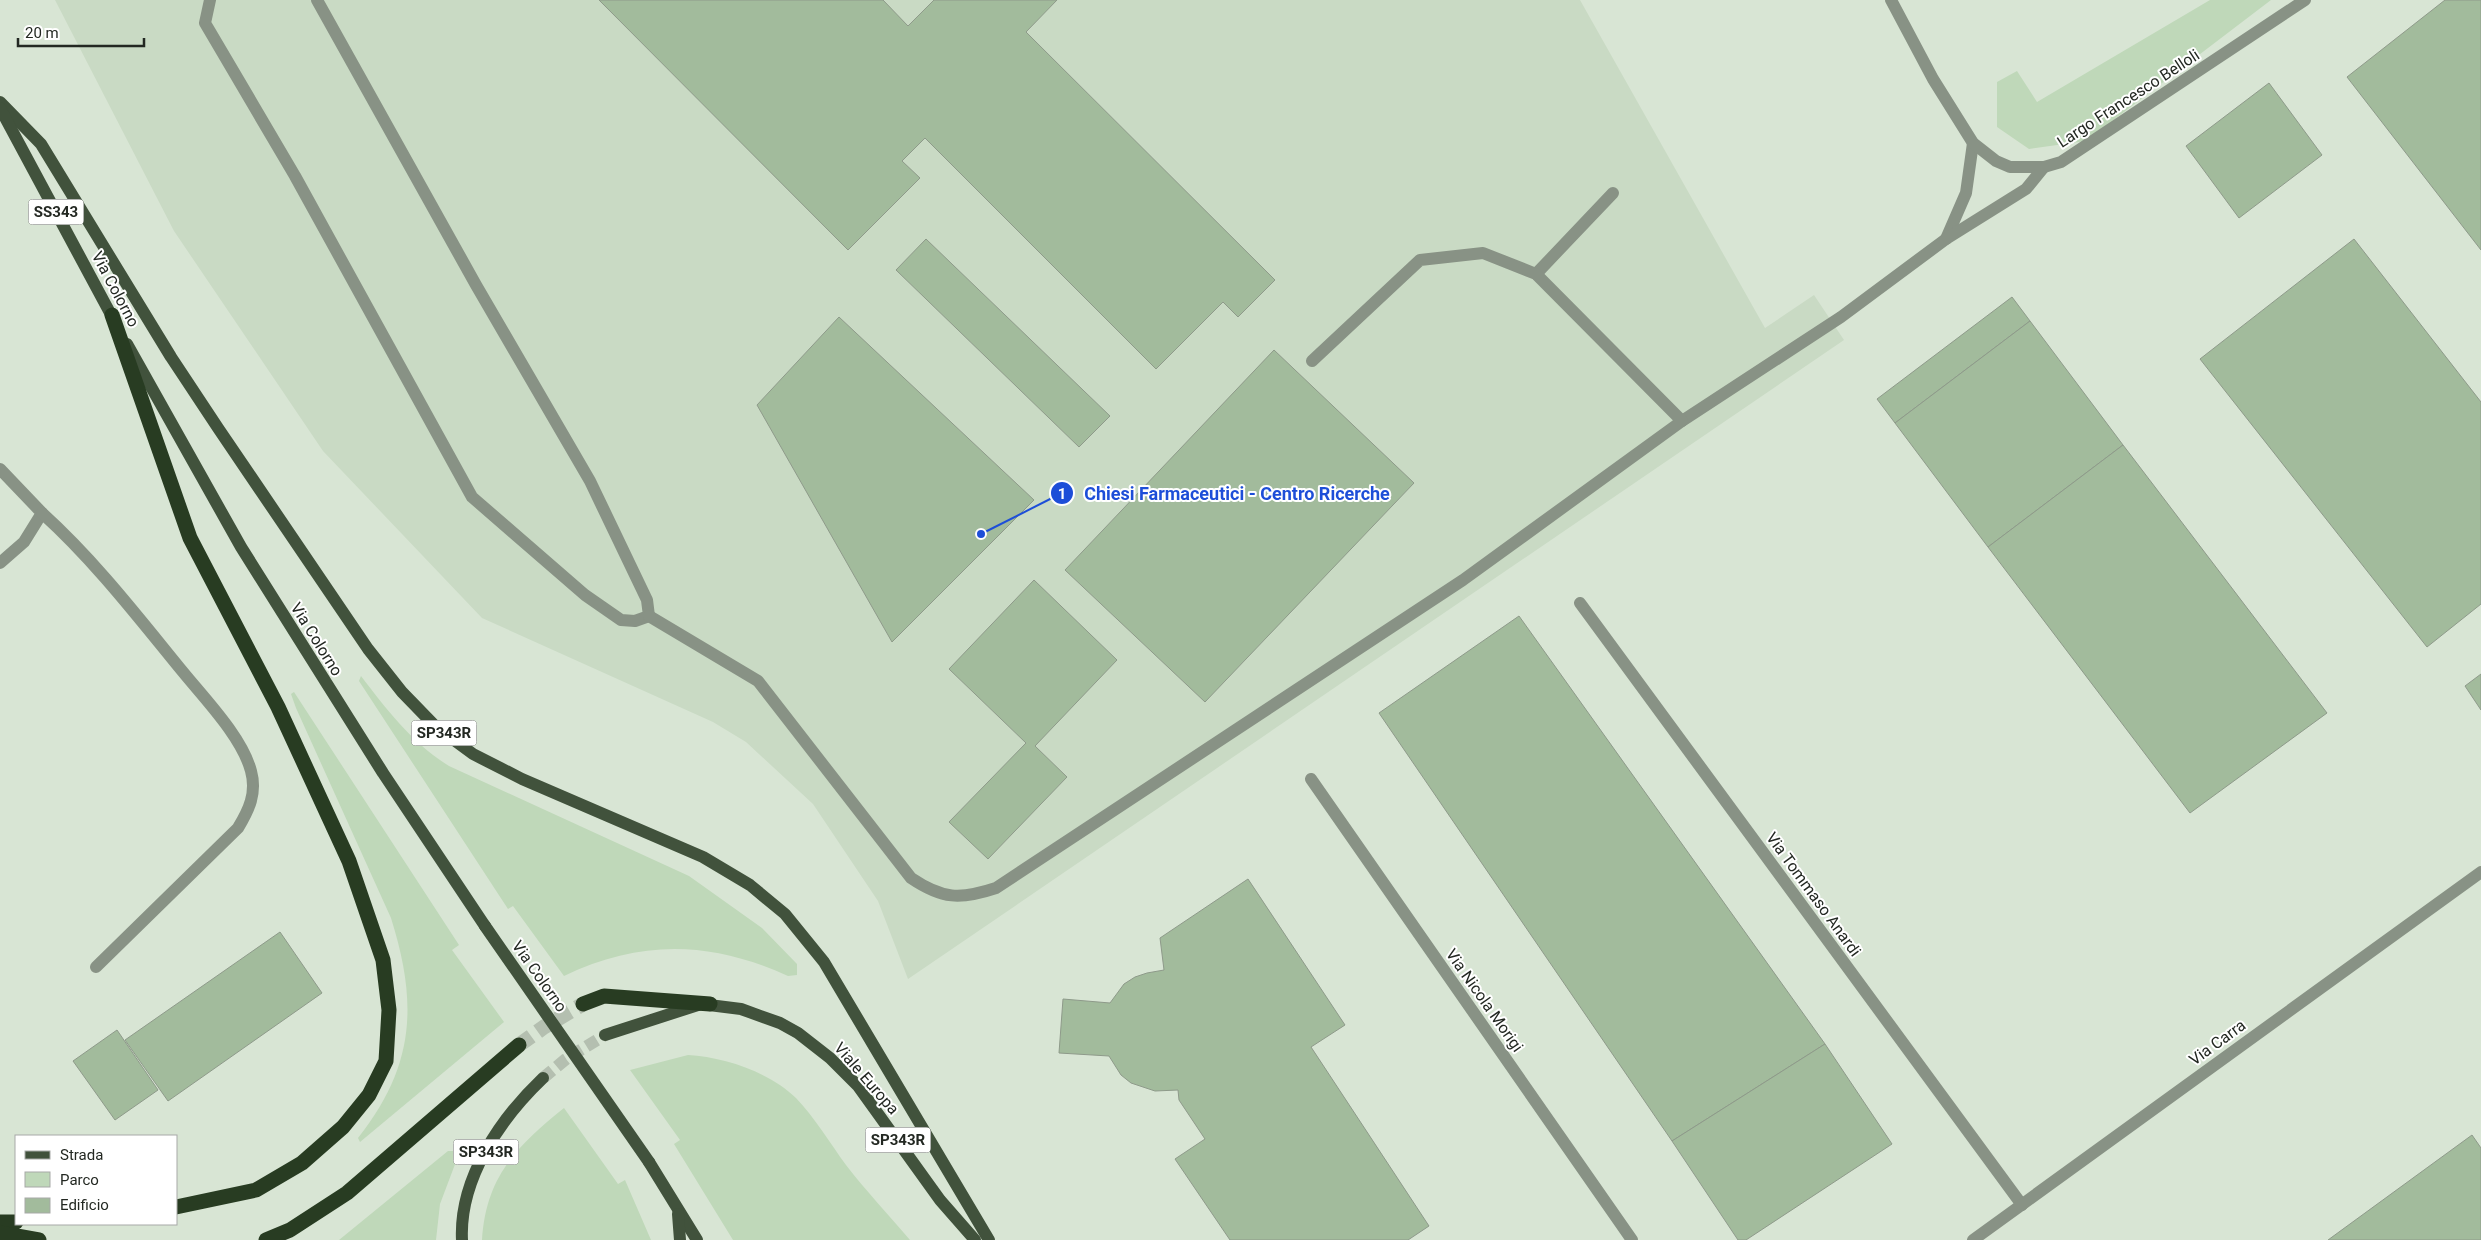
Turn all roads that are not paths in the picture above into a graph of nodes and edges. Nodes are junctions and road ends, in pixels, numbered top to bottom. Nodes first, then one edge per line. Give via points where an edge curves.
1 (210, 0) edge
2 (317, 0) edge
3 (1891, 0) edge
4 (2305, 0) edge
5 (0, 102) edge
6 (0, 108) edge
7 (1973, 144) junction
8 (2044, 167) junction
9 (1614, 193) dead end
10 (1946, 239) junction
11 (1536, 274) junction
12 (112, 315) junction
13 (1312, 361) dead end
14 (1682, 421) junction
15 (0, 469) edge
16 (42, 513) junction
17 (0, 563) edge
18 (1580, 603) dead end
19 (649, 616) junction
20 (1311, 778) dead end
21 (2481, 872) edge
22 (96, 967) dead end
23 (583, 1004) tunnel mouth
24 (710, 1004) junction
25 (605, 1035) tunnel mouth
26 (519, 1045) tunnel mouth
27 (543, 1078) tunnel mouth
28 (671, 1198) junction
29 (2022, 1204) junction
30 (178, 1207) edge
31 (0, 1222) edge
32 (15, 1222) edge
33 (0, 1233) edge
34 (39, 1240) edge
35 (266, 1240) edge
36 (462, 1240) edge
37 (680, 1240) edge
38 (697, 1240) edge
39 (975, 1240) edge
40 (989, 1240) edge
41 (1632, 1240) edge
42 (1973, 1240) edge

1 - 19 street via 205,23 295,176 472,497 585,595 621,620 635,621
2 - 19 street via 590,481 647,600
3 - 7 street, Largo Francesco Belloli
4 - 8 street, Largo Francesco Belloli via 2083,149 2061,162
5 - 40 main road, SP343R via 41,144 212,420 368,649 402,692 435,726 473,754 522,779 703,857 750,886 785,914 824,962
6 - 12 main road, Via Colorno / SS343
7 - 8 street, Largo Francesco Belloli via 2010,167
7 - 10 street via 1966,193
8 - 10 street via 2026,189
9 - 11 street
10 - 14 street via 1841,317
11 - 13 street via 1483,253 1420,260
11 - 14 street
12 - 28 main road, Via Colorno, bridge via 206,488 383,772
12 - 30 highway via 190,538 278,707 349,861 383,960 389,1010 386,1061 369,1095 343,1127 302,1163 256,1190
14 - 19 street via 1463,580 996,888 975,895 930,891 911,878 758,680
15 - 16 street
16 - 17 street via 24,542
16 - 22 street via 94,563 203,696 243,751 254,784 252,800 238,828
18 - 29 street, Via Tommaso Anardi
20 - 41 street, Via Nicola Morigi
21 - 29 street, Via Carra
23 - 24 highway via 604,996
24 - 25 main road, Viale Europa / SP343R via 693,1006
24 - 39 main road, Viale Europa / SP343R via 761,1015 798,1032 816,1045 858,1086 940,1200
26 - 35 highway via 347,1193 304,1222
27 - 36 main road, SP343R via 507,1118 484,1156 467,1197
28 - 37 main road via 679,1219
28 - 38 main road
29 - 42 street, Via Carra
31 - 32 highway
33 - 34 highway

